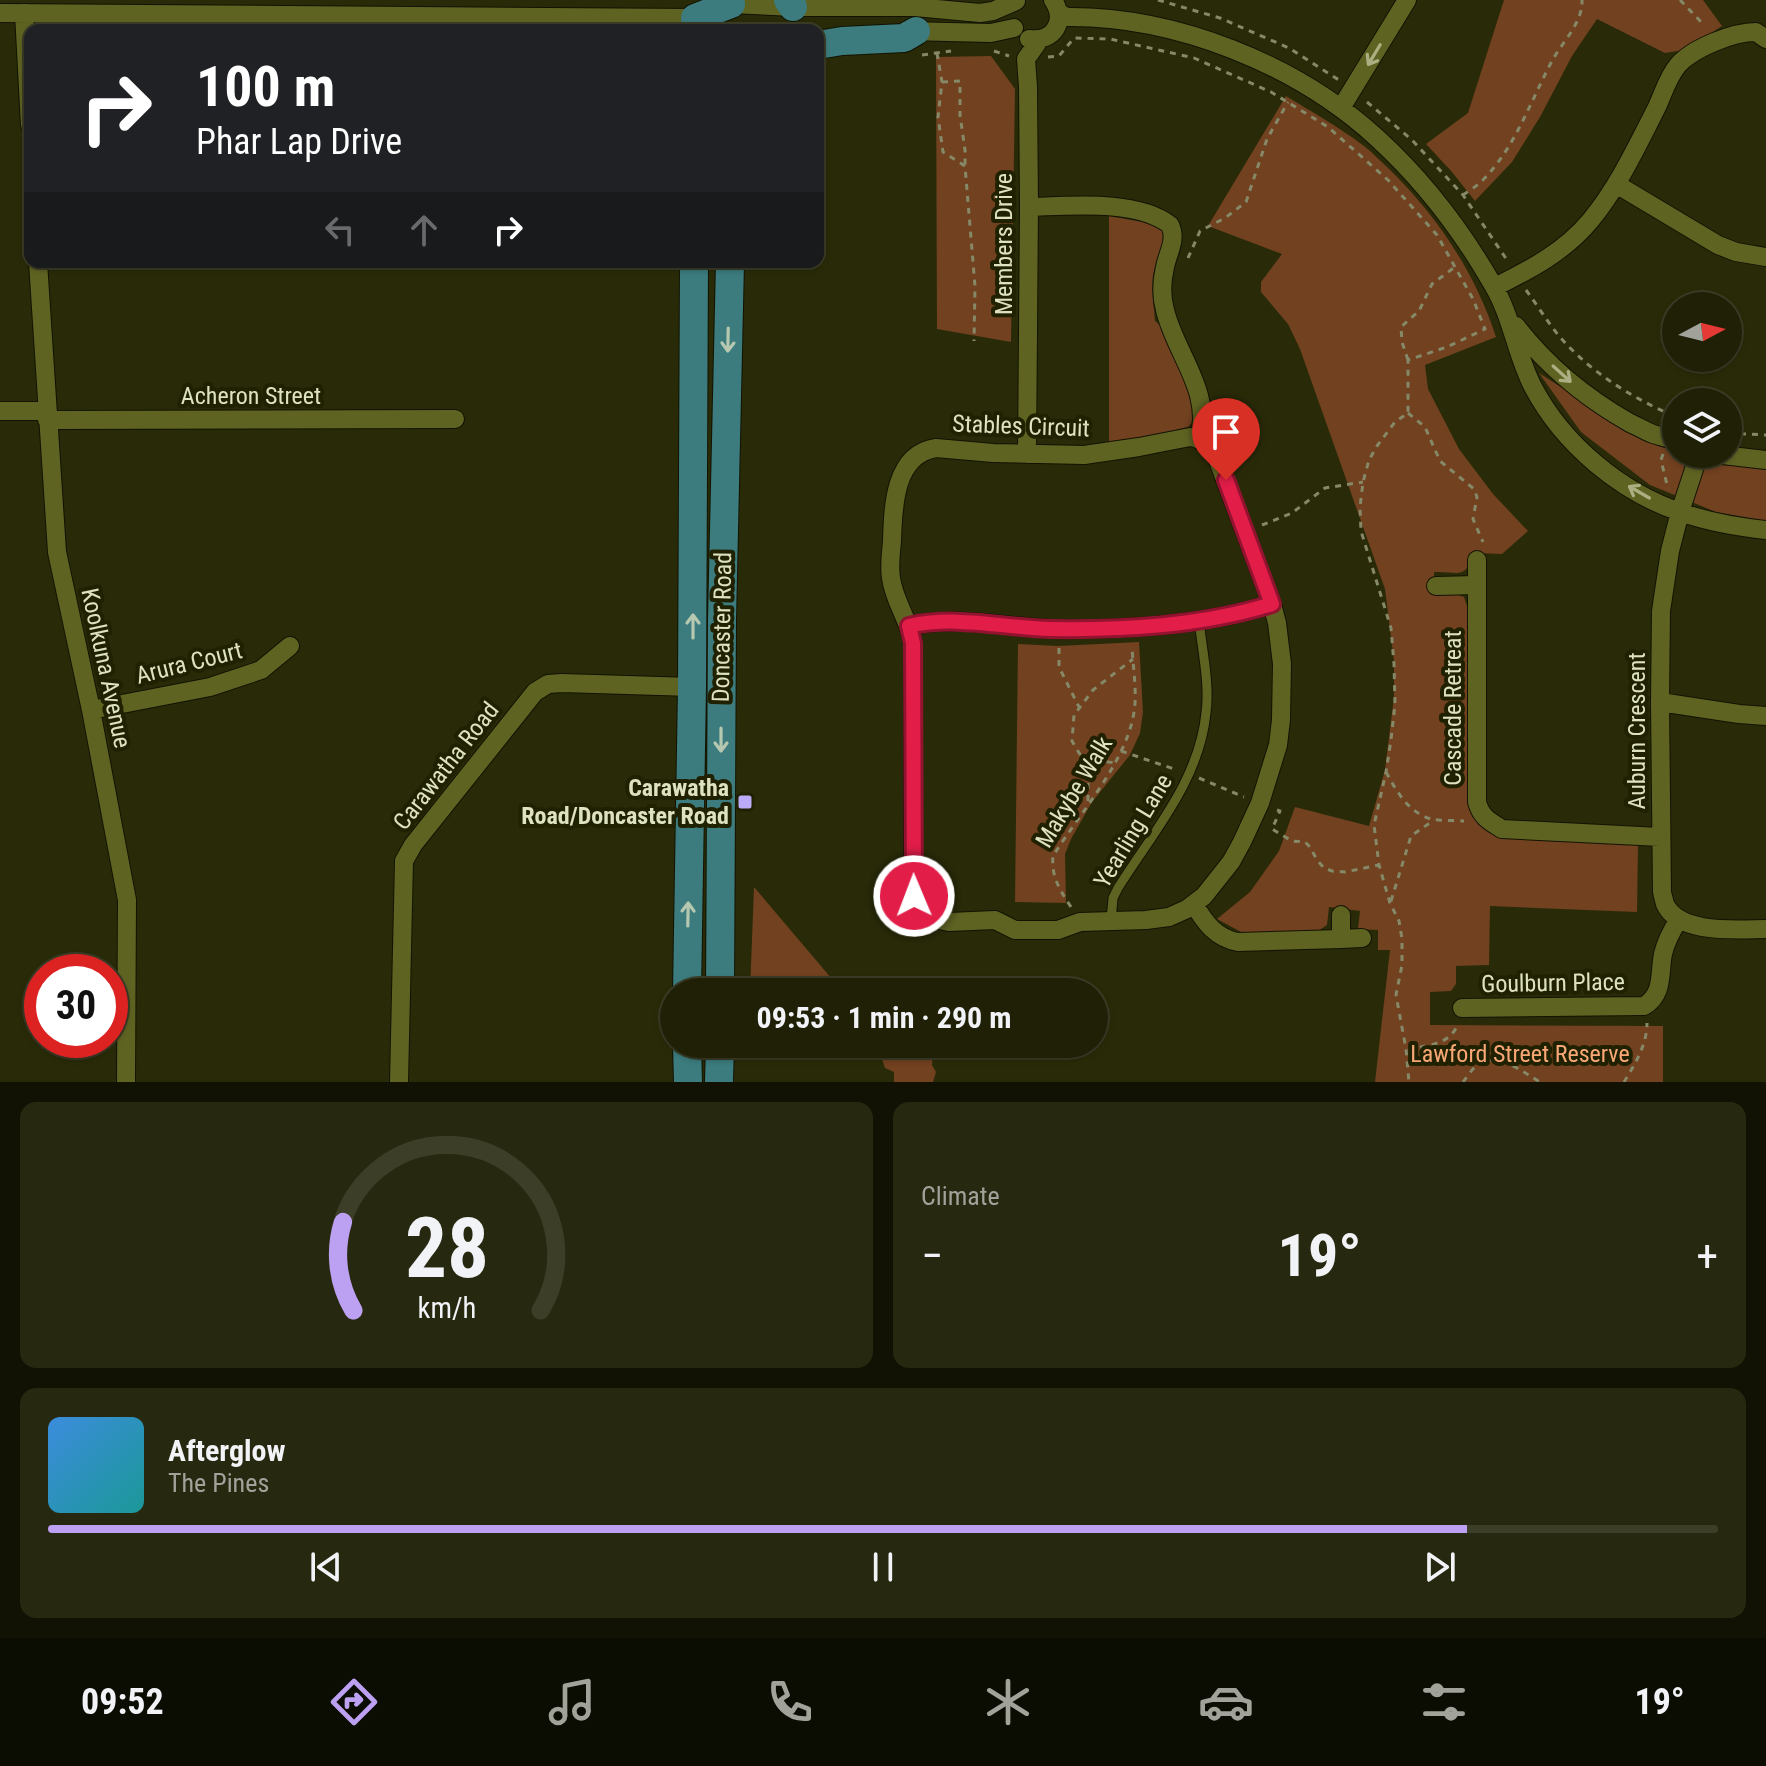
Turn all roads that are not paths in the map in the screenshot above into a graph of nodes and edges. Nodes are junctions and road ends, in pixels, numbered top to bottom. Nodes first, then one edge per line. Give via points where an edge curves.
1 (1407, 0) edge
2 (1016, 1) edge
3 (791, 3) edge
4 (1056, 7) edge
5 (420, 8) edge
6 (0, 13) edge
7 (24, 13) junction
8 (695, 16) edge
9 (730, 16) edge
10 (243, 22) edge
11 (25, 24) edge
12 (1014, 28) junction
13 (824, 32) edge
14 (1040, 39) junction
15 (1766, 39) edge
16 (915, 43) junction
17 (824, 44) edge
18 (1341, 108) junction
19 (1616, 184) junction
20 (1029, 207) junction
21 (1766, 257) edge
22 (38, 268) edge
23 (694, 268) edge
24 (730, 268) edge
25 (1495, 287) junction
26 (1509, 318) junction
27 (0, 411) edge
28 (47, 415) junction
29 (455, 419) dead end
30 (1662, 437) edge
31 (1199, 439) junction
32 (1027, 454) junction
33 (1742, 457) edge
34 (1766, 460) edge
35 (1694, 468) edge
36 (1680, 512) junction
37 (1766, 530) edge
38 (1477, 560) road end
39 (1477, 585) junction
40 (1436, 586) dead end
41 (1272, 604) junction
42 (1199, 620) junction
43 (909, 626) junction
44 (290, 646) dead end
45 (692, 687) junction
46 (722, 688) junction
47 (1660, 702) junction
48 (91, 710) junction
49 (1766, 716) edge
50 (1660, 837) junction
51 (1194, 904) junction
52 (1341, 915) dead end
53 (1679, 919) junction
54 (1111, 921) junction
55 (1766, 929) edge
56 (1362, 938) dead end
57 (1341, 939) junction
58 (687, 978) edge
59 (720, 978) edge
60 (1462, 1008) road end
61 (687, 1058) edge
62 (720, 1058) edge
63 (126, 1082) edge
64 (399, 1082) edge
65 (688, 1082) edge
66 (719, 1082) edge

1 -> 18 street
2 - 3 street via 980,13
2 - 12 street via 1011,13
3 - 9 street
4 - 14 street via 1056,28
4 - 18 street via 1067,17 1131,20 1197,36 1248,56
5 - 8 street
5 - 10 street
6 - 7 street
7 - 10 street
7 - 11 street
8 - 9 main road
12 - 14 street via 1025,38
12 - 16 street
13 - 16 street
14 - 20 street, Members Drive via 1026,59
15 - 19 street via 1750,32 1687,56 1672,74
16 - 17 main road via 904,38
18 - 25 street via 1418,179
19 - 21 street via 1718,245
19 - 25 street via 1558,252
20 - 31 street via 1126,209 1170,225 1173,242 1165,266 1164,308 1202,406
20 - 32 street, Members Drive
22 - 28 street, Koolkuna Avenue
45 -> 23 main road, Doncaster Road
24 -> 46 main road, Doncaster Road
25 - 26 street
26 -> 30 street via 1578,389
36 -> 26 street via 1637,493 1561,429 1532,385
27 - 28 street, Acheron Street
28 - 29 street, Acheron Street
28 - 48 street, Koolkuna Avenue via 57,552
31 - 32 street, Stables Circuit via 1084,455
31 - 41 street, Stables Circuit via 1217,458
32 - 43 street, Stables Circuit via 936,448 907,465 893,512 891,578
33 - 34 street
35 - 36 street, Auburn Crescent
36 - 37 street
36 - 47 street, Auburn Crescent via 1661,611
38 - 39 street, Cascade Retreat
39 - 40 street
39 - 50 street, Cascade Retreat via 1480,812 1502,829
41 - 42 street
41 - 51 street, Stables Circuit via 1282,664 1278,745 1242,842
42 - 43 street via 1130,627 945,621
42 - 54 lane, Yearling Lane via 1207,692 1199,748 1185,785 1118,888
43 - 54 street, Stables Circuit via 913,888 918,907 935,919 995,920 1015,930 1058,930 1080,922
44 - 48 street, Arura Court via 261,670 210,687
45 - 46 main road
58 -> 45 main road, Doncaster Road
45 - 64 street, Carawatha Road via 548,684 535,692 413,845 404,861
46 -> 59 main road, Doncaster Road
47 - 49 street
47 - 50 street, Auburn Crescent
48 - 63 street, Koolkuna Avenue via 127,900
50 - 53 street, Auburn Crescent via 1662,892
51 - 54 street, Stables Circuit via 1169,917
51 - 57 street via 1204,921 1230,941
52 - 57 street
53 - 55 street via 1708,928
53 - 60 street, Goulburn Place via 1663,952 1657,994 1644,1006
56 - 57 street
61 - 65 main road
62 - 66 main road

